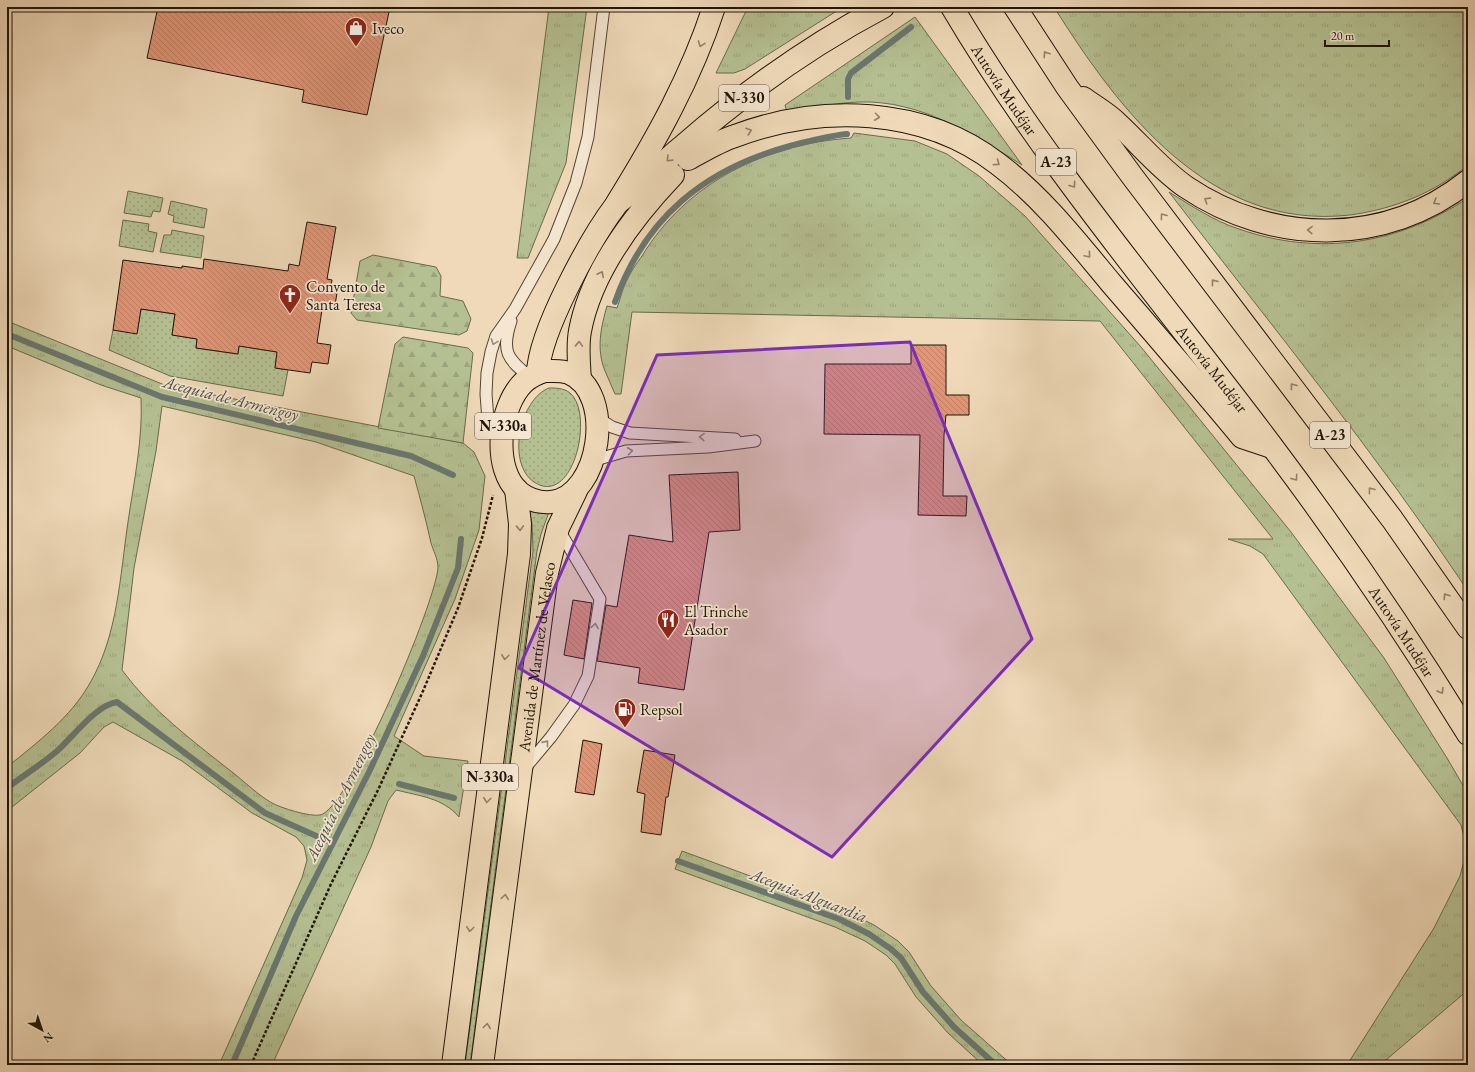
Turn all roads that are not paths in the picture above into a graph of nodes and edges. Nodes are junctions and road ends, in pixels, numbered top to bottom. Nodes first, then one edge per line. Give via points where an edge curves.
1 (604, 7) edge
2 (714, 7) edge
3 (883, 7) edge
4 (890, 7) edge
5 (952, 7) edge
6 (1015, 7) edge
7 (1067, 87) junction
8 (688, 159) junction
9 (1468, 181) edge
10 (617, 203) junction
11 (515, 309) junction
12 (534, 375) junction
13 (580, 380) junction
14 (596, 417) junction
15 (1272, 447) junction
16 (502, 451) junction
17 (592, 460) junction
18 (513, 485) junction
19 (576, 491) junction
20 (558, 528) junction
21 (1468, 628) edge
22 (1468, 734) edge
23 (521, 774) junction
24 (453, 1065) edge
25 (482, 1065) edge

1 - 11 lane via 588,138 576,183 554,239
2 -> 10 highway via 676,102
3 -> 10 highway, N-330 via 854,22 756,89 701,130 644,185
4 - 8 highway, N-330 via 860,32 740,116
5 -> 15 highway, Autovía Mudéjar / A-23 via 1024,118 1090,210
7 -> 6 highway, A-23
9 -> 7 highway via 1432,205 1402,218 1370,226 1338,231 1273,226 1242,217 1212,203 1185,186 1116,122
21 -> 7 highway, A-23 via 1392,518
13 -> 8 highway, N-330 via 580,332 585,309 597,282 637,217
8 -> 15 highway via 733,136 757,128 786,121 839,114 865,115 913,123 958,139 997,163 1034,195 1242,437
10 - 12 highway, N-330 via 578,268 563,299 540,353
11 - 12 lane via 506,334 507,354 512,362
11 -> 16 lane via 496,336 487,373 488,420
12 - 13 highway, N-330a via 545,371 558,371 569,373
12 - 16 highway, N-330a via 514,396 502,437
13 - 14 highway, N-330a via 594,400
14 - 17 highway, N-330a via 596,442
17 -> 14 lane via 626,451 708,447 755,440 630,433 612,427
15 -> 22 highway, Autovía Mudéjar / A-23 via 1375,591
16 - 18 highway, N-330a
17 - 19 highway, N-330a
18 - 19 highway via 534,501 545,503 566,498
18 -> 24 highway, Avenida de Martínez de Velasco / N-330a via 520,524 518,554
19 - 20 highway, Avenida de Martínez de Velasco / N-330a
20 - 23 highway, Avenida de Martínez de Velasco / N-330a via 547,573
23 -> 20 lane via 574,705 588,676 600,599
25 -> 23 highway, Avenida de Martínez de Velasco / N-330a

